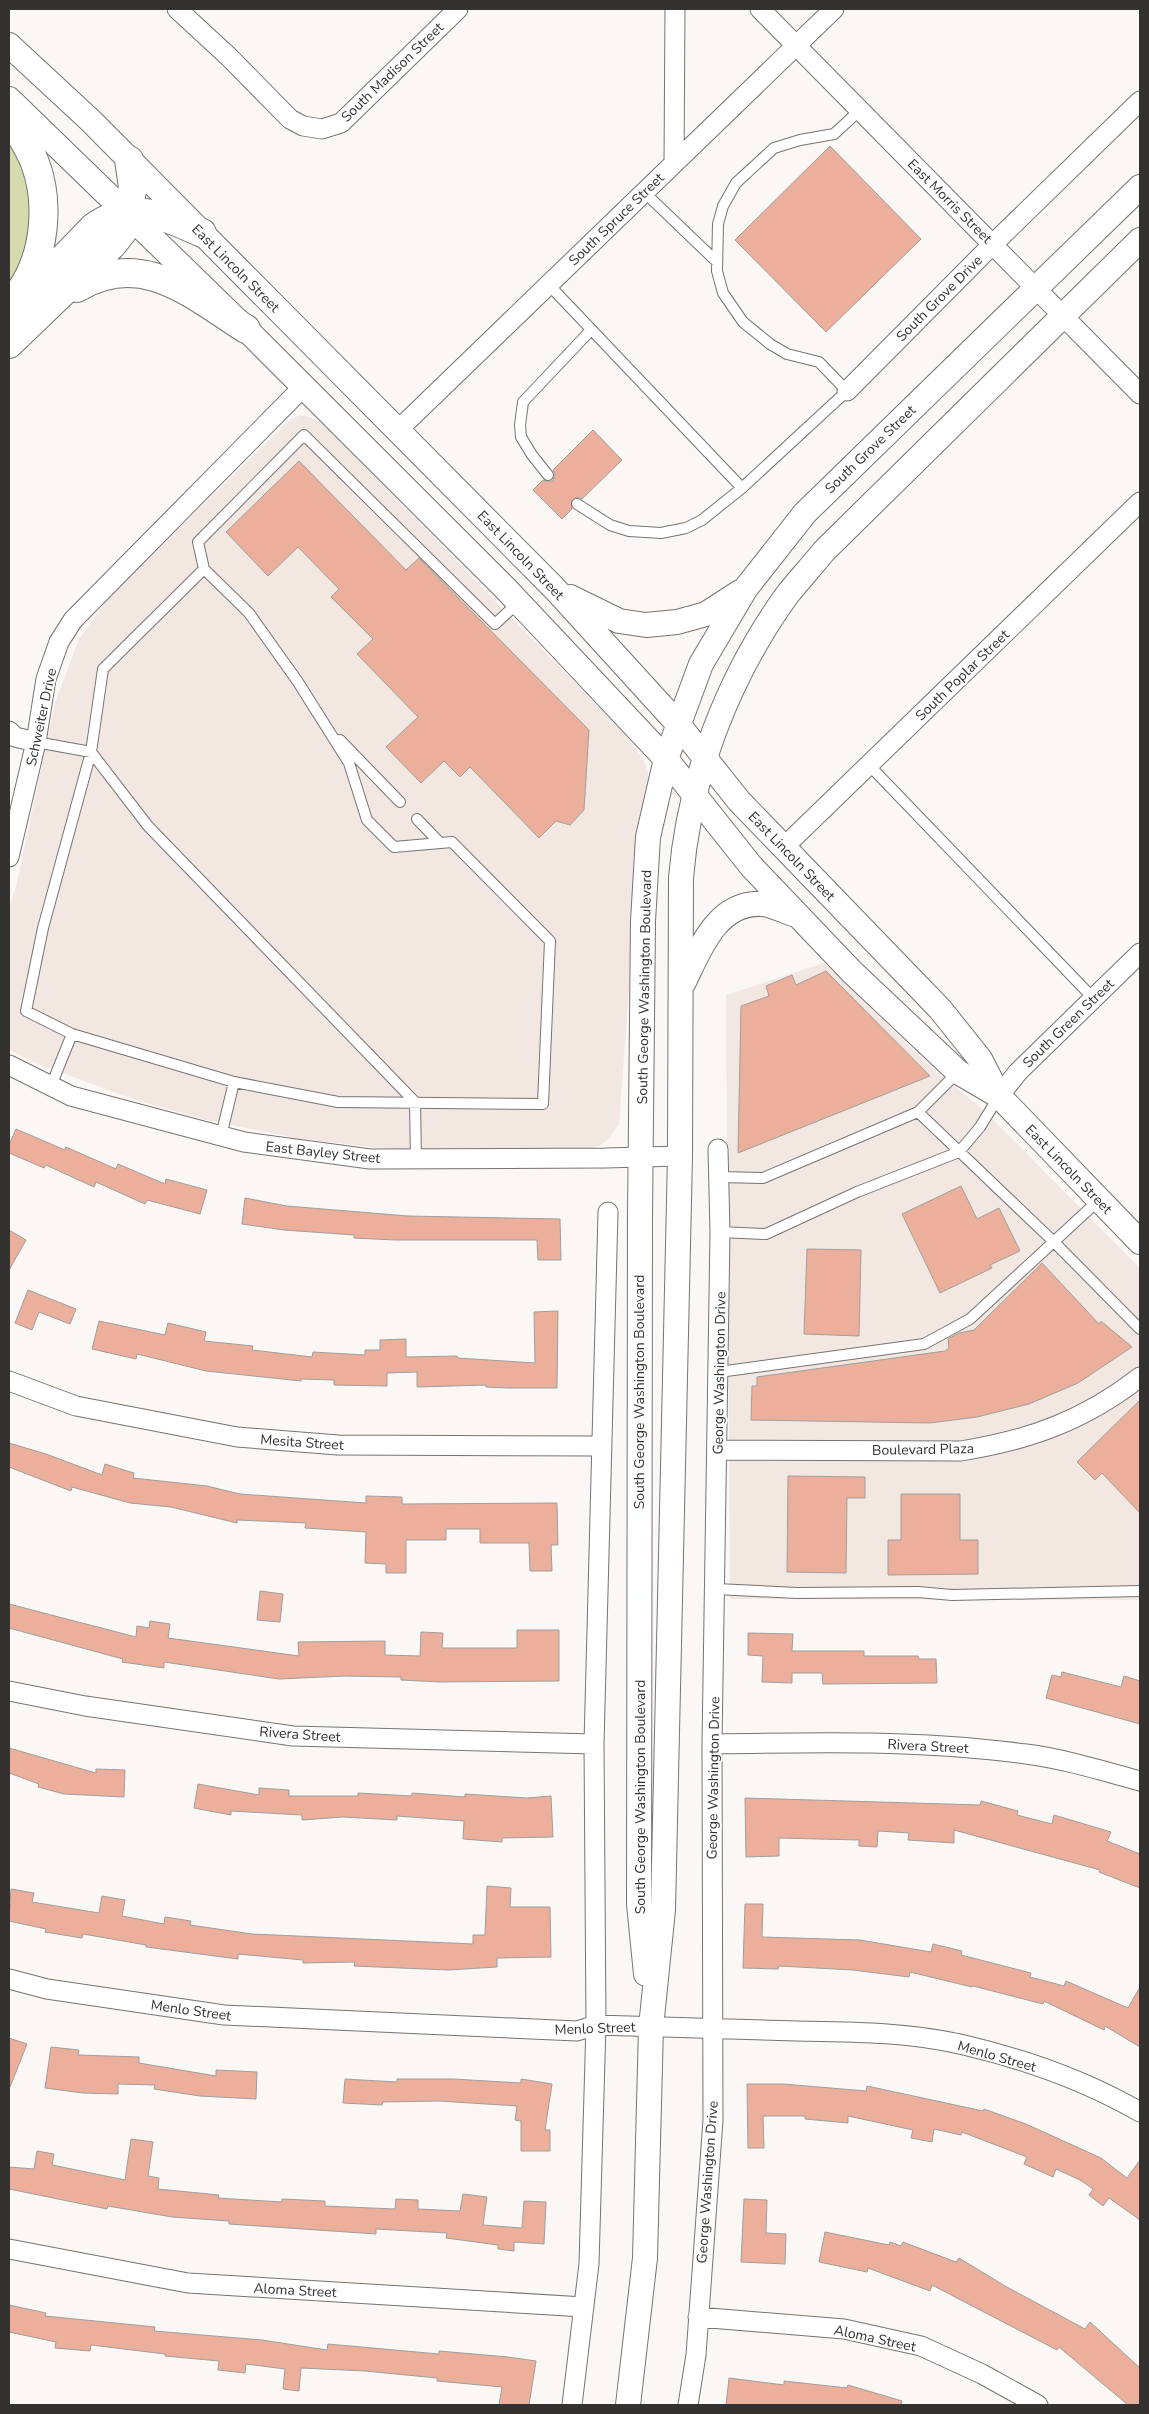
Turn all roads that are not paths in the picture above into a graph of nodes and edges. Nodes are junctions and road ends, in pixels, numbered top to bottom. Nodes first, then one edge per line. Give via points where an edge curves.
1 (178, 9) edge
2 (458, 9) edge
3 (675, 9) edge
4 (760, 9) edge
5 (834, 9) edge
6 (9, 45) edge
7 (796, 45) junction
8 (9, 99) edge
9 (1140, 101) edge
10 (860, 110) junction
11 (9, 116) edge
12 (129, 160) junction
13 (674, 163) junction
14 (1140, 186) edge
15 (644, 192) junction
16 (127, 214) junction
17 (202, 233) junction
18 (1140, 240) edge
19 (993, 244) junction
20 (717, 262) junction
21 (548, 286) junction
22 (1036, 288) junction
23 (47, 305) junction
24 (9, 308) edge
25 (9, 314) edge
26 (1062, 315) junction
27 (246, 329) junction
28 (590, 331) junction
29 (9, 344) edge
30 (303, 387) junction
31 (847, 391) junction
32 (1140, 394) edge
33 (398, 430) junction
34 (548, 475) dead end
35 (742, 488) junction
36 (1140, 502) edge
37 (577, 504) dead end
38 (204, 569) junction
39 (746, 588) junction
40 (555, 589) junction
41 (519, 602) junction
42 (678, 724) junction
43 (325, 725) junction
44 (9, 732) edge
45 (36, 742) junction
46 (91, 752) junction
47 (706, 758) junction
48 (666, 759) junction
49 (869, 765) junction
50 (693, 795) junction
51 (400, 802) dead end
52 (417, 819) dead end
53 (440, 843) junction
54 (784, 847) junction
55 (9, 858) edge
56 (799, 916) junction
57 (1140, 953) edge
58 (681, 988) junction
59 (1094, 999) junction
60 (72, 1034) junction
61 (9, 1065) edge
62 (958, 1072) junction
63 (234, 1082) junction
64 (51, 1086) junction
65 (999, 1096) junction
66 (415, 1102) junction
67 (918, 1112) junction
68 (221, 1136) junction
69 (718, 1149) dead end
70 (959, 1152) junction
71 (680, 1156) junction
72 (641, 1157) junction
73 (416, 1159) junction
74 (719, 1177) junction
75 (1099, 1200) junction
76 (608, 1212) dead end
77 (720, 1232) junction
78 (1054, 1242) junction
79 (1140, 1242) edge
80 (1140, 1329) edge
81 (719, 1372) junction
82 (1140, 1377) edge
83 (9, 1381) edge
84 (602, 1446) junction
85 (718, 1450) junction
86 (716, 1589) junction
87 (1140, 1591) edge
88 (9, 1691) edge
89 (594, 1744) junction
90 (712, 1744) junction
91 (1140, 1781) edge
92 (9, 1979) edge
93 (596, 2025) junction
94 (651, 2027) junction
95 (713, 2028) junction
96 (1140, 2112) edge
97 (9, 2249) edge
98 (584, 2307) junction
99 (698, 2317) junction
100 (572, 2405) edge
101 (628, 2405) edge
102 (688, 2405) edge
103 (1038, 2405) edge

1 - 2 street, South Madison Street via 290,119 303,126 322,129 341,123
3 - 13 street
4 - 7 street, East Morris Street
5 - 7 street, South Spruce Street
6 - 12 street, East Lincoln Street
7 - 10 street, East Morris Street
7 - 13 street, South Spruce Street
8 - 16 street, East Lincoln Street
9 - 19 street, South Grove Drive
10 - 19 street, East Morris Street
10 - 20 lane via 834,134 774,148 736,183 723,206 718,224
11 - 24 highway via 35,163 44,197 38,256
12 - 16 highway via 133,187
12 - 17 street, East Lincoln Street
13 - 15 street, South Spruce Street
14 - 22 street, South Grove Street
15 - 20 lane
15 - 21 street, South Spruce Street
16 - 17 highway via 160,214
16 - 23 highway via 123,231 112,245
16 - 25 highway via 108,217 94,227
16 - 27 street, East Lincoln Street
17 - 33 street, East Lincoln Street
18 - 26 street
19 - 22 street, East Morris Street
19 - 31 street, South Grove Drive
20 - 31 lane via 723,293 744,322 787,354 819,362
21 - 28 lane
21 - 33 street, South Spruce Street
22 - 26 street, East Morris Street
22 - 39 street, South Grove Street via 805,513
23 - 27 highway via 90,280 114,272 138,272 165,279
23 - 29 highway
26 - 32 street, East Morris Street
26 - 47 street via 824,551 788,595 739,674
27 - 30 street, East Lincoln Street
28 - 34 lane via 523,402 522,437
28 - 35 lane
30 - 41 street, East Lincoln Street
30 - 45 street, Schweiter Drive via 73,620 59,642 46,679
31 - 35 lane
33 - 40 street, East Lincoln Street
35 - 37 lane via 702,520 686,528 661,533 610,525
36 - 49 street, South Poplar Street
38 - 41 lane via 198,542 304,435 495,624
38 - 43 lane via 249,613
38 - 46 lane via 103,670
39 - 40 street via 706,614 677,622 646,625 619,621
39 - 42 street, South Grove Street via 701,664
40 - 42 street, East Lincoln Street
41 - 48 street, East Lincoln Street
42 - 47 street, East Lincoln Street
42 - 48 street, South Grove Street
43 - 51 lane
43 - 53 lane via 349,763 367,820 394,846
44 - 45 street
45 - 46 lane
45 - 55 street, Schweiter Drive
46 - 60 lane via 43,928 26,1011
46 - 66 lane via 148,826
47 - 50 street
47 - 54 street, East Lincoln Street via 739,801
48 - 50 street, East Lincoln Street
48 - 72 street, South George Washington Boulevard via 648,837 644,902
49 - 54 street, South Poplar Street
49 - 59 lane
50 - 56 street, East Lincoln Street via 751,866
50 - 58 street, South George Washington Boulevard via 681,878
52 - 53 lane
53 - 66 lane via 452,842 550,941 543,1104
54 - 65 street, East Lincoln Street via 940,1009 980,1059
56 - 58 street via 763,904 743,907 724,916 706,936
56 - 62 street, East Lincoln Street via 852,972
57 - 59 street, South Green Street
58 - 71 street, South George Washington Boulevard
59 - 65 street, South Green Street via 1018,1072
60 - 63 lane
60 - 64 lane
61 - 64 street, East Bayley Street
62 - 65 street, East Lincoln Street
62 - 67 lane
63 - 66 lane via 338,1102
63 - 68 lane
64 - 68 street, East Bayley Street via 71,1096
65 - 70 lane via 980,1127
65 - 75 street, East Lincoln Street
66 - 73 lane
67 - 70 lane
67 - 74 lane via 763,1178
68 - 73 street, East Bayley Street via 370,1159
69 - 74 street, George Washington Drive
70 - 77 lane via 857,1192 766,1234
70 - 78 lane
71 - 72 street, East Bayley Street
71 - 94 street, South George Washington Boulevard via 663,1910
72 - 73 street, East Bayley Street
72 - 94 street, South George Washington Boulevard via 639,1904
74 - 77 street, George Washington Drive
75 - 78 lane
75 - 79 street, East Lincoln Street
76 - 84 street
77 - 81 street, George Washington Drive
78 - 80 lane
78 - 81 lane via 970,1319 924,1344
81 - 85 street, George Washington Drive
82 - 85 street, Boulevard Plaza via 1091,1411 1060,1426 987,1446 961,1450
83 - 84 street, Mesita Street via 76,1406 237,1437 338,1445
84 - 89 street
85 - 86 street, George Washington Drive
86 - 87 lane via 952,1595
86 - 90 street, George Washington Drive
88 - 89 street, Rivera Street via 85,1706 293,1736
89 - 93 street
90 - 91 street, Rivera Street via 913,1744 973,1749 1028,1754
90 - 95 street, George Washington Drive
92 - 93 street, Menlo Street via 47,1989 224,2016 577,2031
93 - 94 street, Menlo Street
93 - 98 street via 589,2264
94 - 95 street, Menlo Street
94 - 101 street, South George Washington Boulevard via 645,2258
95 - 96 street, Menlo Street via 882,2033 962,2044 1062,2076
95 - 99 street, George Washington Drive via 713,2120
97 - 98 street, Aloma Street via 188,2283
98 - 100 street
99 - 102 street, George Washington Drive
99 - 103 street, Aloma Street via 844,2329 921,2346

